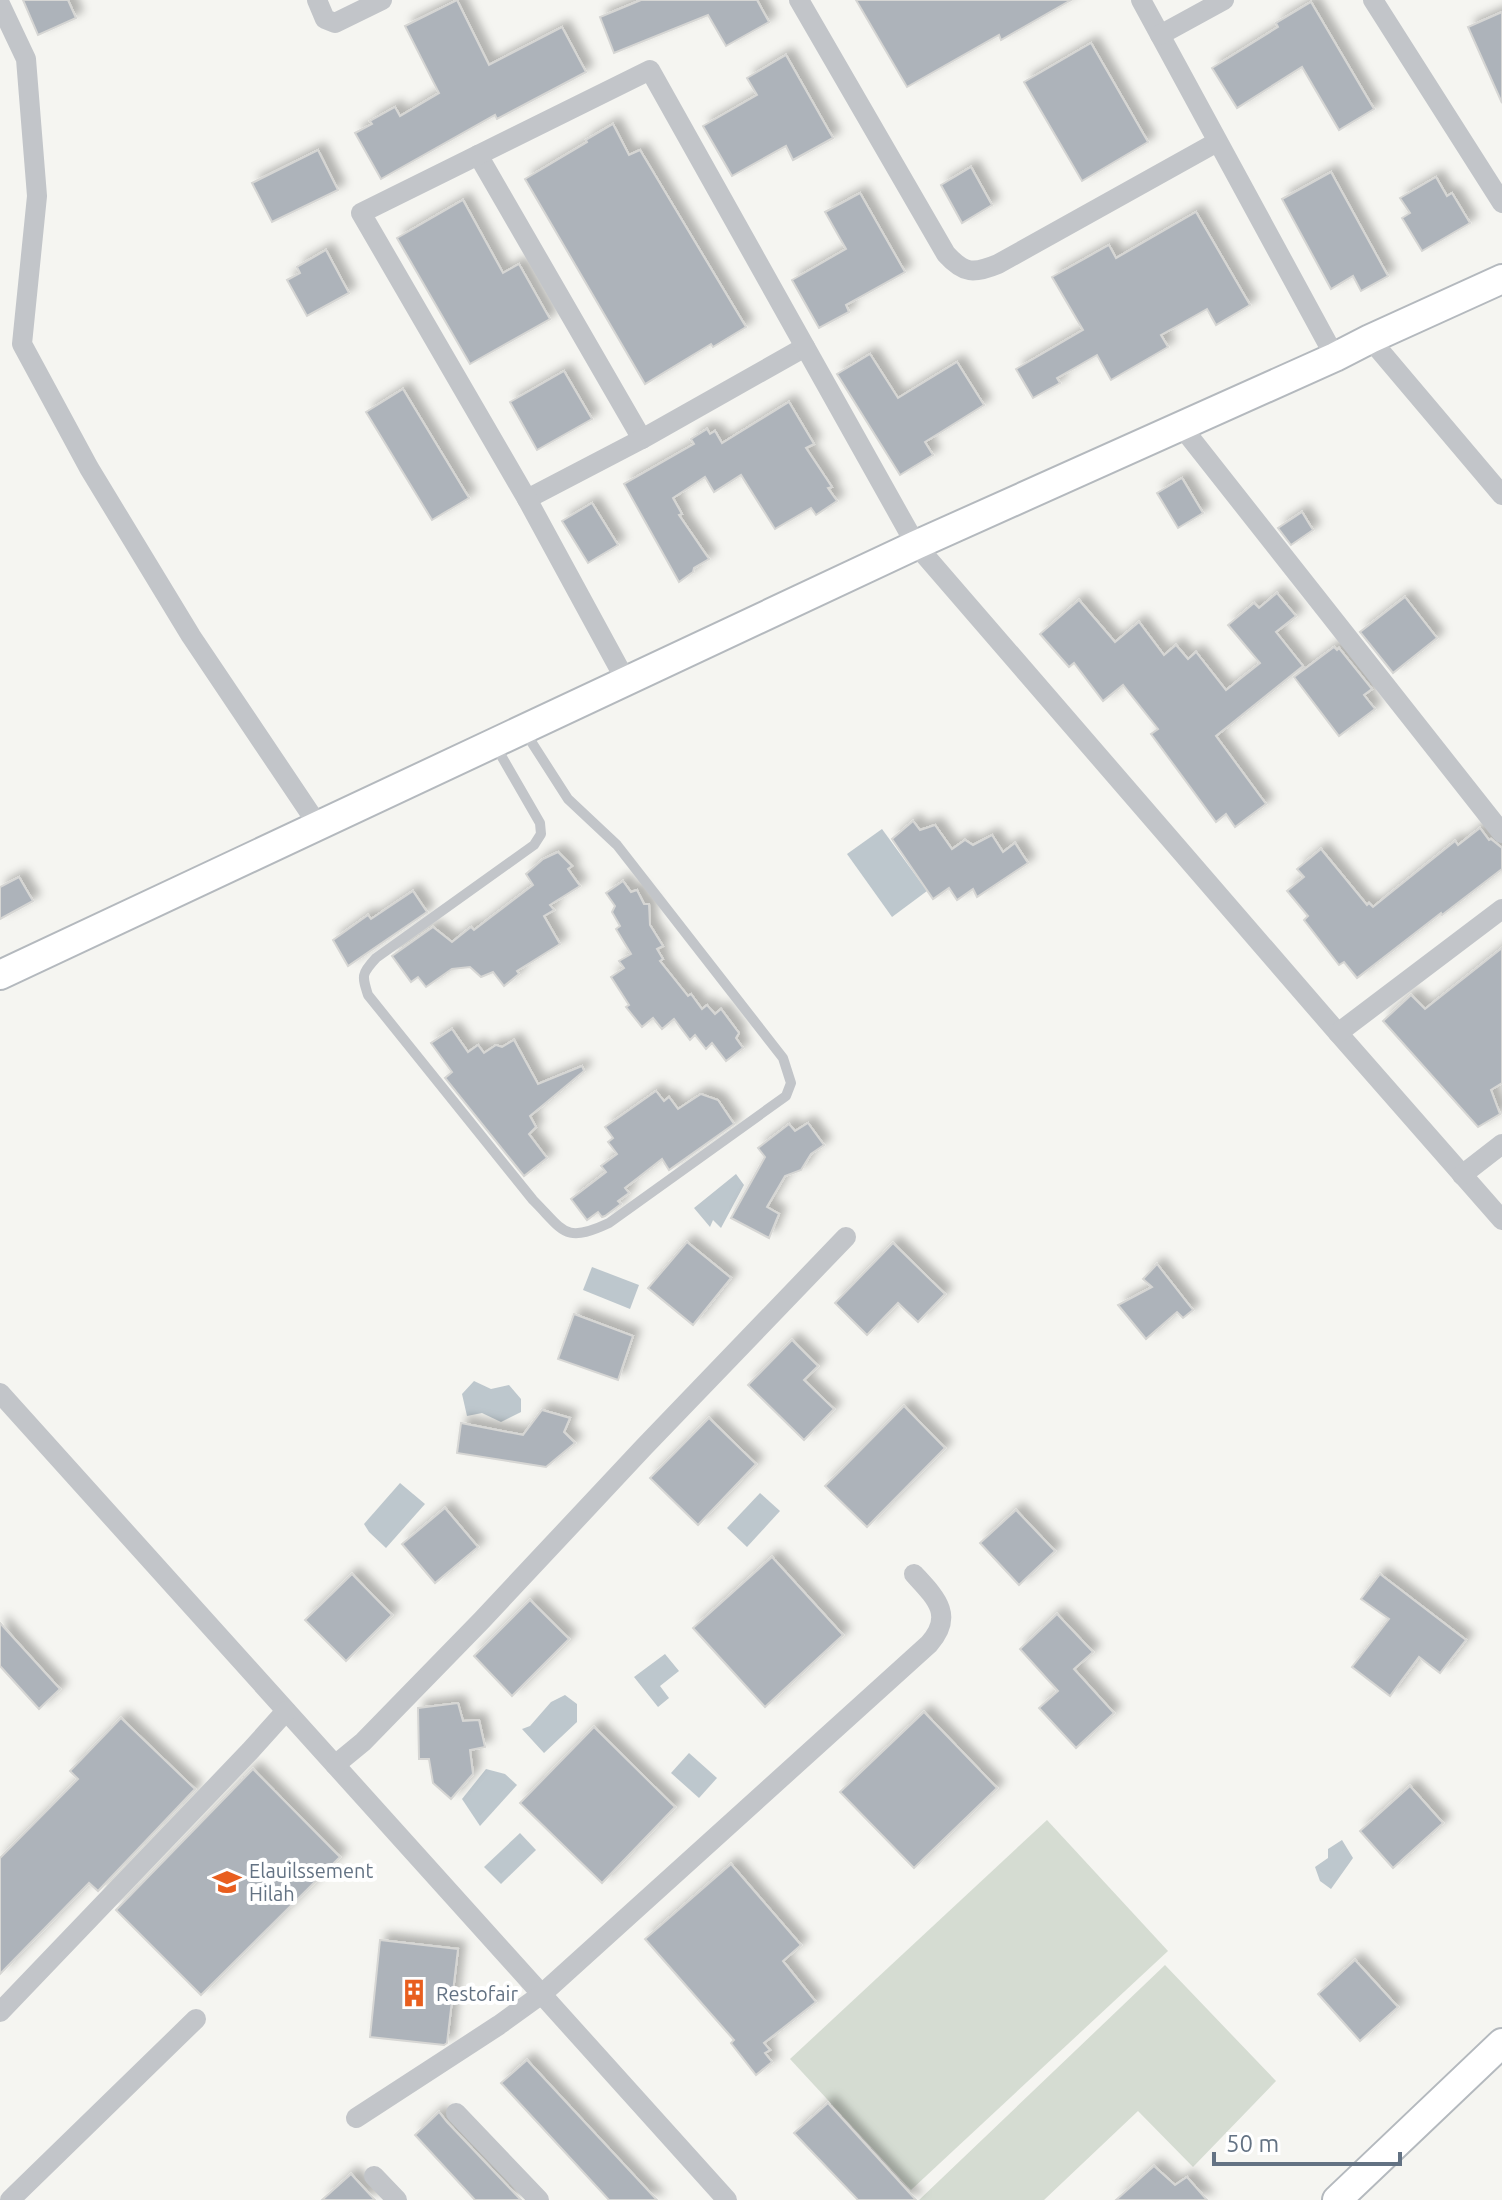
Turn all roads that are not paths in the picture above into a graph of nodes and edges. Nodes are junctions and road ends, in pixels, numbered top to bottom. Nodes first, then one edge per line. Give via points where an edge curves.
1 (317, 0) edge
2 (382, 0) edge
3 (799, 0) edge
4 (1141, 0) edge
5 (1224, 0) edge
6 (1373, 0) edge
7 (0, 4) edge
8 (1160, 35) junction
9 (1217, 142) junction
10 (478, 155) junction
11 (1502, 203) edge
12 (1502, 279) edge
13 (1370, 339) junction
14 (805, 347) junction
15 (1335, 357) junction
16 (1181, 426) junction
17 (642, 439) junction
18 (1502, 495) edge
19 (527, 499) junction
20 (916, 545) junction
21 (626, 681) junction
22 (524, 729) junction
23 (494, 743) junction
24 (318, 825) junction
25 (1502, 833) edge
26 (1502, 909) edge
27 (0, 975) edge
28 (1338, 1033) junction
29 (1502, 1144) edge
30 (1462, 1175) junction
31 (1502, 1220) edge
32 (846, 1237) dead end
33 (0, 1393) edge
34 (914, 1574) dead end
35 (286, 1711) junction
36 (335, 1765) junction
37 (542, 1994) junction
38 (0, 2012) edge
39 (196, 2019) dead end
40 (1502, 2043) edge
41 (456, 2113) dead end
42 (356, 2118) dead end
43 (374, 2176) dead end
44 (10, 2200) edge
45 (397, 2200) edge
46 (539, 2200) edge
47 (727, 2200) edge
48 (1337, 2200) edge

1 - 2 street via 325,19 335,23
3 - 9 street via 946,254 968,271 998,264
4 - 8 street
5 - 8 street
6 - 11 street
7 - 24 street via 26,59 37,196 22,344 89,468 191,636
8 - 9 street
9 - 15 street
10 - 14 street via 650,70
10 - 17 street
10 - 19 street via 361,213
12 - 13 street
13 - 15 street
13 - 18 street
14 - 17 street
14 - 20 street
15 - 16 street
16 - 20 street
16 - 25 street
17 - 19 street
19 - 21 street
20 - 21 street
20 - 28 street
21 - 22 street
22 - 23 street
22 - 23 lane via 568,799 617,845 783,1058 791,1083 786,1096 609,1223 578,1235 561,1228 533,1200 368,995 363,978 376,958 534,845 541,834 540,823
23 - 24 street
24 - 27 street
26 - 28 street
28 - 30 street
29 - 30 street
30 - 31 street
32 - 36 street via 482,1620
33 - 35 street
34 - 37 street via 941,1610 937,1634
35 - 36 street
35 - 38 street
36 - 37 street
37 - 42 street
37 - 47 street
39 - 44 street
40 - 48 street
41 - 46 street
43 - 45 street

